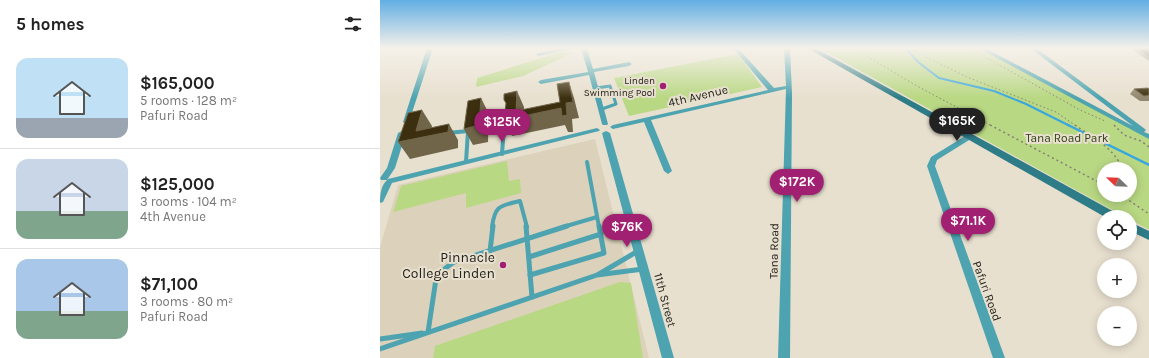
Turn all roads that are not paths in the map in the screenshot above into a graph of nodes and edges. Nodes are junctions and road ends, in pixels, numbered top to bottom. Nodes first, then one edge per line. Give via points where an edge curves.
1 (424, 65) edge
2 (589, 65) edge
3 (626, 65) edge
4 (750, 65) edge
5 (787, 65) edge
6 (840, 65) edge
7 (1011, 65) edge
8 (1055, 65) edge
9 (591, 72) junction
10 (541, 82) dead end
11 (788, 87) junction
12 (596, 88) junction
13 (773, 91) junction
14 (1108, 103) junction
15 (1088, 106) junction
16 (602, 109) junction
17 (647, 120) junction
18 (504, 126) junction
19 (605, 129) junction
20 (441, 135) edge
21 (1149, 136) edge
22 (970, 137) junction
23 (502, 154) junction
24 (466, 162) junction
25 (587, 162) dead end
26 (668, 171) dead end
27 (385, 182) edge
28 (1101, 210) edge
29 (597, 217) junction
30 (1137, 230) edge
31 (601, 234) junction
32 (1149, 236) edge
33 (527, 237) junction
34 (639, 250) junction
35 (490, 251) junction
36 (529, 257) junction
37 (644, 269) junction
38 (530, 275) junction
39 (597, 275) junction
40 (532, 297) junction
41 (428, 332) junction
42 (380, 339) edge
43 (380, 349) edge
44 (668, 358) edge
45 (784, 358) edge
46 (999, 358) edge

1 - 27 street
2 - 9 street, 11th Street
3 - 9 street
4 - 13 street
5 - 11 street, Tana Road
6 - 22 main road
7 - 15 street
8 - 14 street
9 - 10 street
9 - 12 street, 11th Street
11 - 13 street, 4th Avenue
11 - 45 street, Tana Road
12 - 16 street, 11th Street
12 - 16 lane via 610,86 616,102 614,106
13 - 17 street, 4th Avenue
14 - 15 street
14 - 21 street
15 - 21 street
16 - 19 street, 11th Street
17 - 19 street, 4th Avenue
17 - 26 street
18 - 18 lane via 495,128 494,122 510,119 510,124
18 - 23 lane
19 - 23 street, 4th Avenue
19 - 34 street, 11th Street
20 - 24 lane via 468,131
22 - 28 main road
22 - 46 street, Pafuri Road via 934,159 931,166
23 - 24 street, 4th Avenue
24 - 27 street, 4th Avenue
25 - 29 lane
29 - 31 lane
29 - 33 lane
30 - 32 main road
31 - 36 lane
31 - 38 lane via 604,253
33 - 35 lane
33 - 35 lane via 520,201 500,206 494,212
33 - 36 lane
34 - 37 street, 11th Street
34 - 39 lane
35 - 41 lane via 454,262 436,279
36 - 38 lane
37 - 39 lane
37 - 44 street, 11th Street
38 - 40 lane
39 - 40 lane
40 - 41 lane
41 - 42 lane
41 - 43 lane

